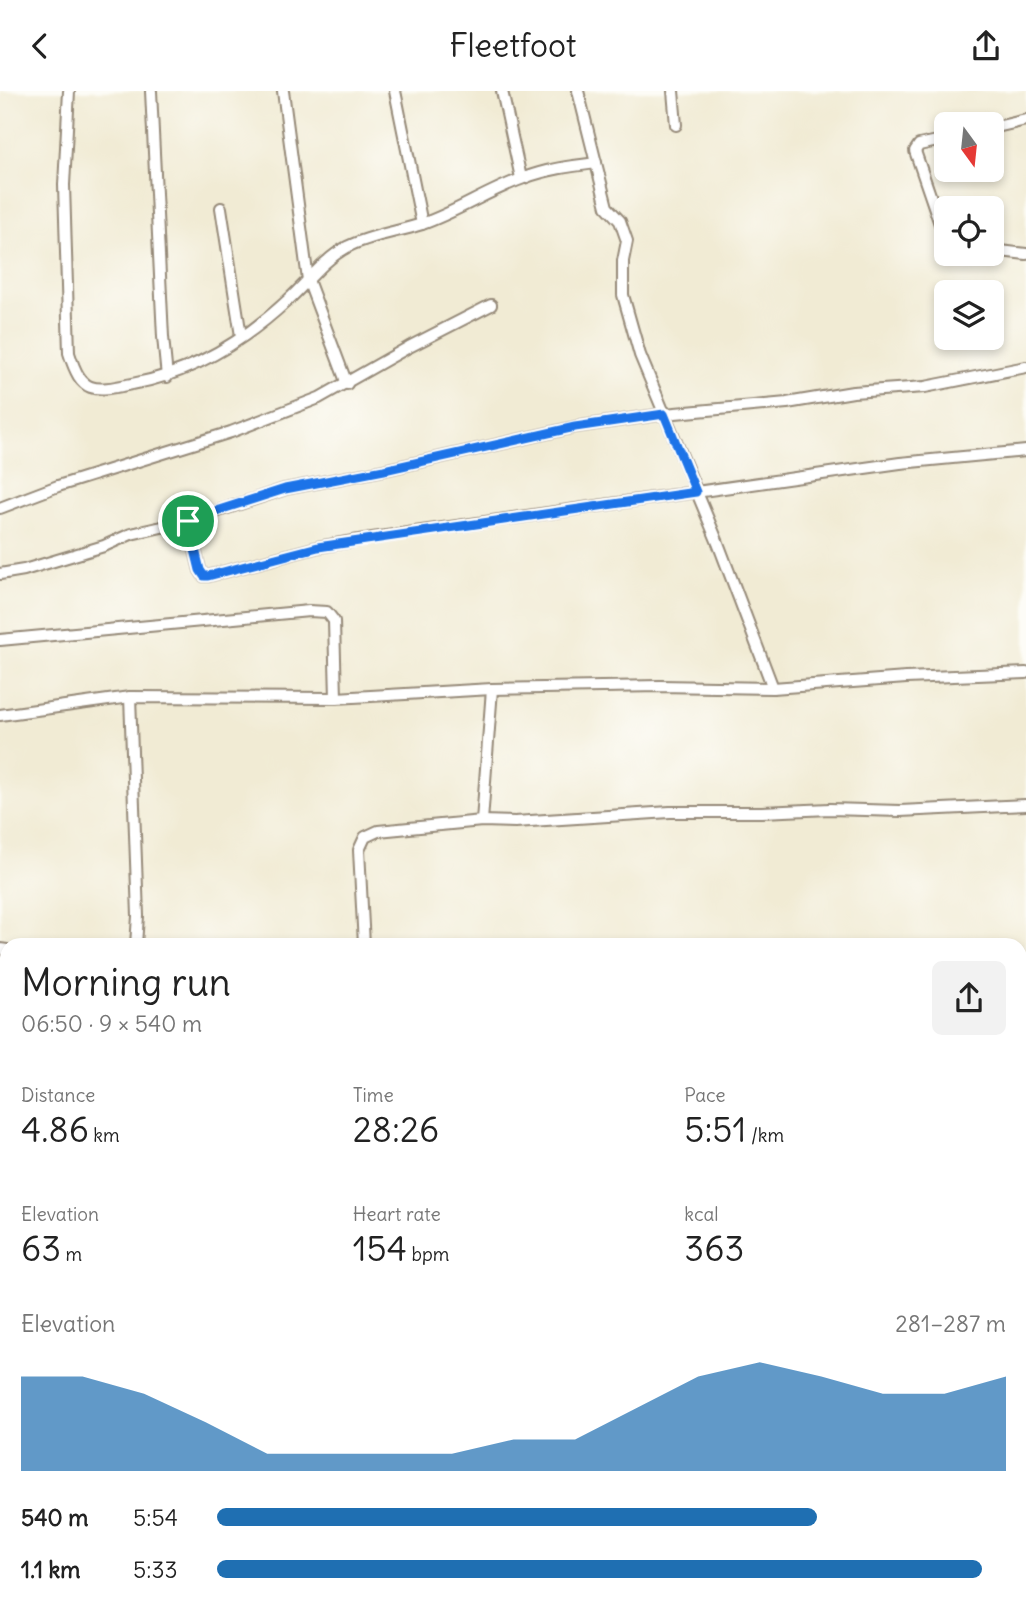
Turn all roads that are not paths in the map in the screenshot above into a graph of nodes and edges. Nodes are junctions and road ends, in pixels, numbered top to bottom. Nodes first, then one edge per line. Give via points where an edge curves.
1 (69, 91) edge
2 (151, 91) edge
3 (283, 91) edge
4 (395, 91) edge
5 (502, 91) edge
6 (578, 91) edge
7 (673, 91) edge
8 (1026, 120) edge
9 (676, 125) dead end
10 (1004, 125) edge
11 (934, 142) edge
12 (596, 163) junction
13 (521, 178) junction
14 (934, 206) edge
15 (220, 208) dead end
16 (422, 224) junction
17 (1004, 251) edge
18 (1026, 254) edge
19 (308, 280) junction
20 (491, 305) dead end
21 (241, 336) junction
22 (1026, 367) edge
23 (167, 377) junction
24 (347, 384) junction
25 (664, 414) junction
26 (1026, 451) edge
27 (696, 492) junction
28 (0, 508) edge
29 (188, 521) junction
30 (0, 574) edge
31 (0, 640) edge
32 (1026, 673) edge
33 (773, 688) junction
34 (492, 689) junction
35 (130, 697) junction
36 (336, 698) junction
37 (0, 715) edge
38 (1026, 805) edge
39 (482, 821) junction
40 (136, 938) edge
41 (364, 938) edge

1 - 23 street via 64,185 67,311 69,353 76,377 103,390
2 - 23 street
3 - 19 street
4 - 16 street
5 - 13 street
6 - 12 street
7 - 9 street
8 - 10 street
11 - 14 street via 919,145 915,151
12 - 13 street
12 - 25 street via 607,208 620,221 627,241 625,304
13 - 16 street
15 - 21 street
16 - 19 street via 349,246
17 - 18 street
19 - 21 street
19 - 24 street
20 - 24 street
21 - 23 street via 223,350
22 - 25 street via 925,387
24 - 28 street via 231,432
25 - 27 street
25 - 29 street via 575,427 285,489
26 - 27 street via 900,463
27 - 29 street via 318,547 208,576 200,570
27 - 33 street
29 - 30 street
31 - 36 street via 327,612 334,621
32 - 33 street
33 - 34 street
34 - 36 street
34 - 39 street
35 - 36 street
35 - 37 street
35 - 40 street
38 - 39 street
39 - 41 street via 378,831 365,837 359,850

